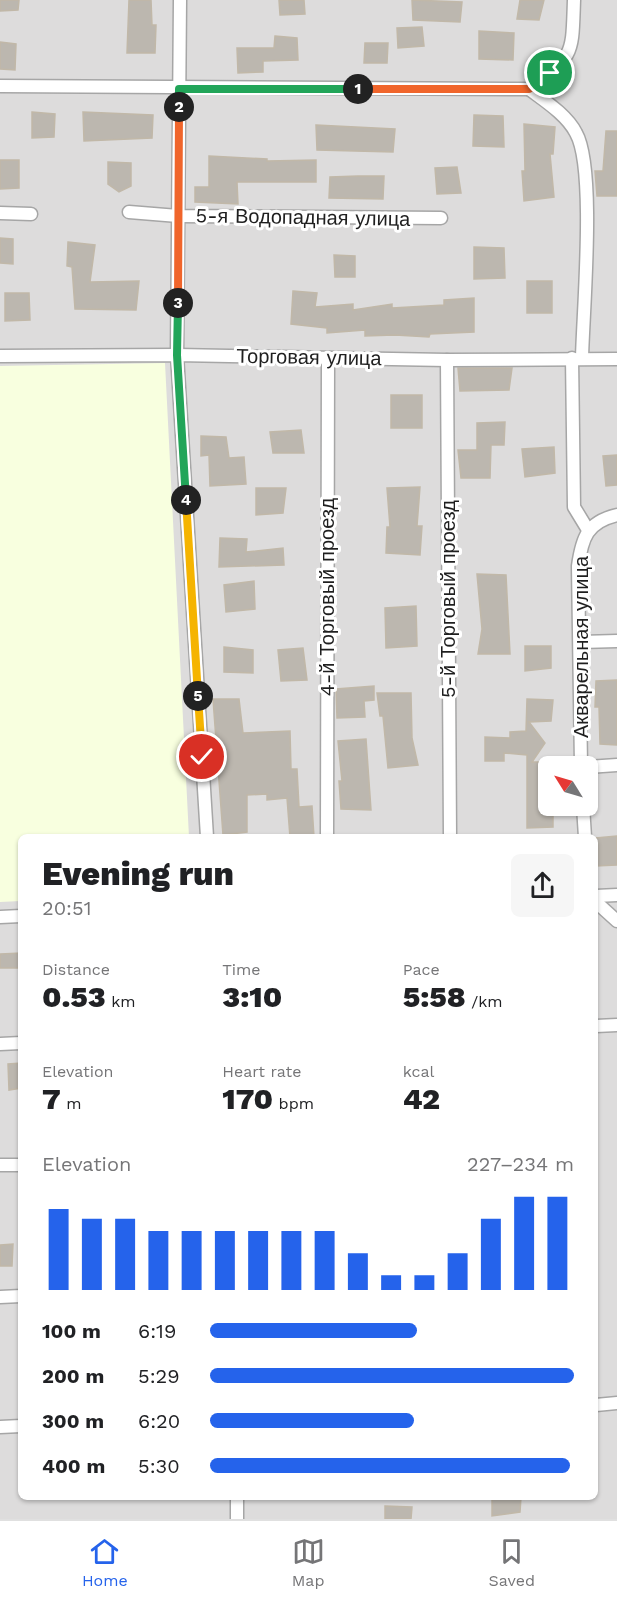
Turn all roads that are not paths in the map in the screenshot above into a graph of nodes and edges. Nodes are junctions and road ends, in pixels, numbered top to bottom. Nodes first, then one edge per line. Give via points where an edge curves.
1 (180, 0) edge
2 (574, 0) edge
3 (0, 87) edge
4 (179, 89) junction
5 (529, 89) junction
6 (129, 212) dead end
7 (0, 213) edge
8 (31, 214) dead end
9 (178, 216) junction
10 (441, 218) dead end
11 (177, 355) junction
12 (0, 356) edge
13 (328, 358) junction
14 (577, 358) junction
15 (617, 359) edge
16 (447, 360) junction
17 (617, 515) edge
18 (588, 530) junction
19 (617, 641) edge
20 (581, 642) junction
21 (581, 756) edge
22 (617, 765) edge
23 (598, 766) edge
24 (584, 816) edge
25 (207, 834) edge
26 (327, 834) edge
27 (450, 834) edge
28 (585, 834) edge
29 (617, 895) edge
30 (598, 896) edge
31 (598, 904) edge
32 (18, 916) edge
33 (0, 917) edge
34 (617, 921) edge
35 (617, 1025) edge
36 (598, 1026) edge
37 (18, 1043) edge
38 (0, 1044) edge
39 (0, 1165) edge
40 (18, 1165) edge
41 (18, 1296) edge
42 (0, 1297) edge
43 (617, 1403) edge
44 (598, 1404) edge
45 (18, 1426) edge
46 (0, 1427) edge
47 (237, 1500) edge
48 (237, 1519) edge

1 - 4 street
2 - 5 street via 573,41 566,59
3 - 4 street
4 - 5 street
4 - 9 street
5 - 14 street via 563,116 576,132 582,150 586,196
6 - 9 street, 5-я Водопадная улица
7 - 8 street
9 - 10 street, 5-я Водопадная улица
9 - 11 street
11 - 12 street, Торговая улица
11 - 13 street, Торговая улица
11 - 25 street
13 - 16 street, Торговая улица
13 - 26 street, 4-й Торговый проезд
14 - 15 street, Торговая улица
14 - 16 street, Торговая улица
14 - 18 street via 574,507
16 - 27 street, 5-й Торговый проезд
17 - 18 street via 602,519
18 - 20 street, Акварельная улица via 578,566
19 - 20 street
20 - 21 street, Акварельная улица
22 - 23 street
24 - 28 street
29 - 30 street
31 - 34 street
32 - 33 street
35 - 36 street
37 - 38 street
39 - 40 street
41 - 42 street
43 - 44 street
45 - 46 street
47 - 48 street

